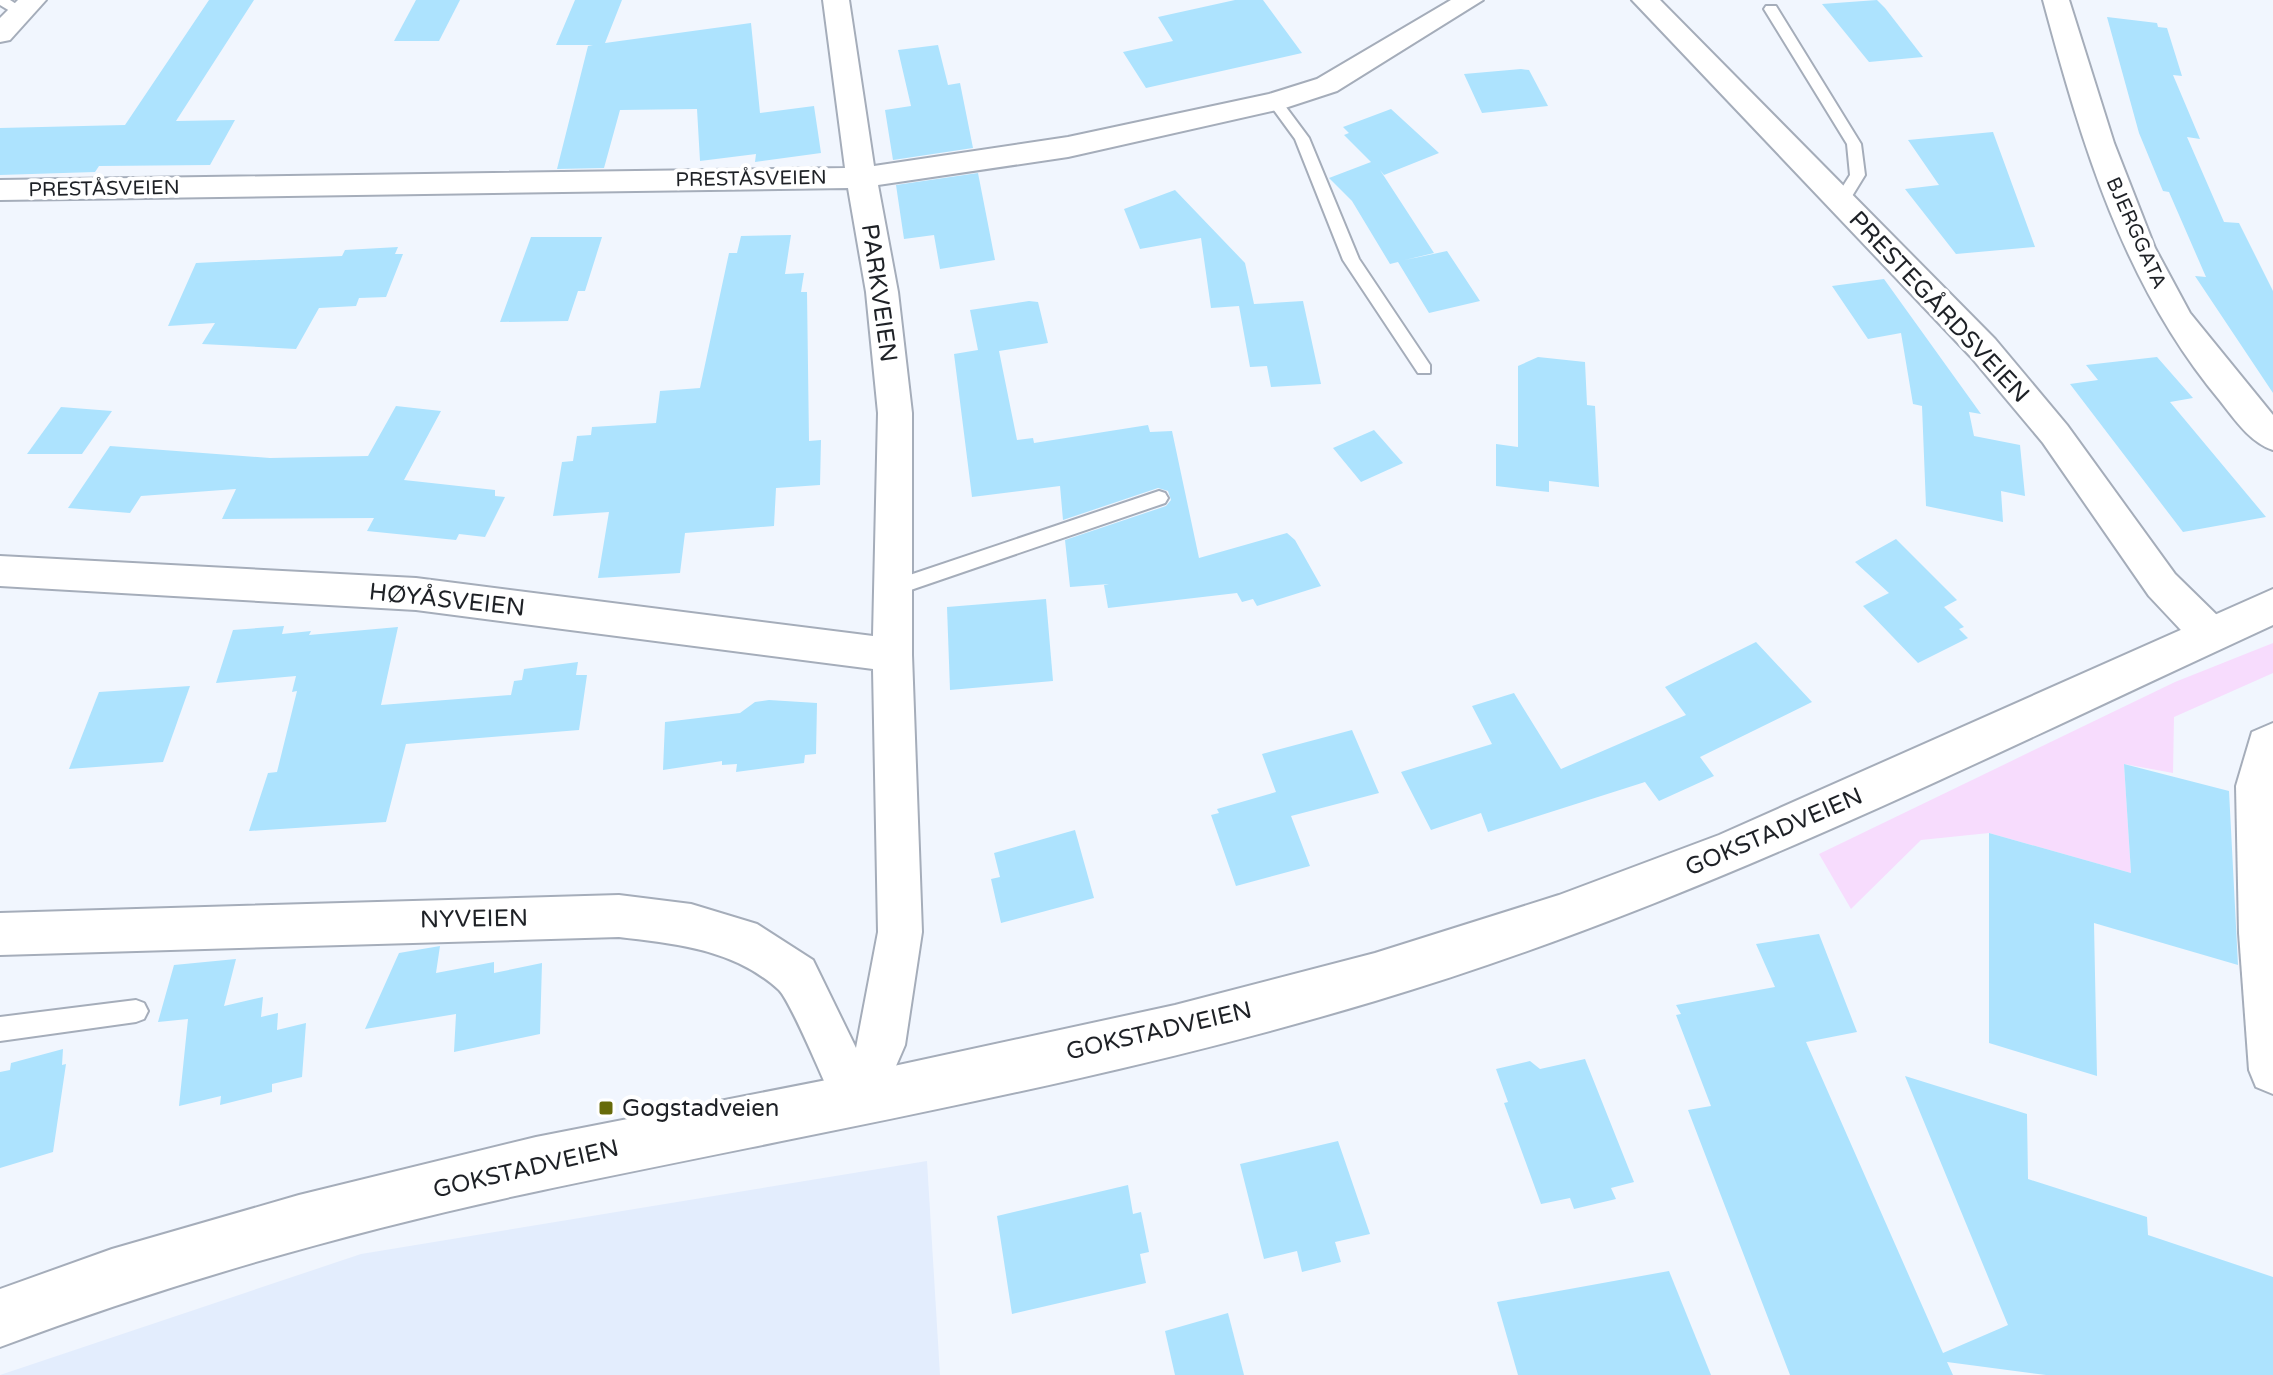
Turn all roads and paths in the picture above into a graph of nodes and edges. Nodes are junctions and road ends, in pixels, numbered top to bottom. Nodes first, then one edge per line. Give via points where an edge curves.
1 (836, 0) edge
2 (1470, 0) edge
3 (1645, 0) edge
4 (2056, 0) edge
5 (18, 4) edge
6 (1771, 9) dead end
7 (0, 34) edge
8 (1275, 102) junction
9 (861, 178) junction
10 (0, 190) edge
11 (1841, 202) junction
12 (1424, 369) dead end
13 (2273, 437) edge
14 (1159, 498) dead end
15 (0, 571) edge
16 (896, 587) junction
17 (2273, 606) edge
18 (2209, 633) junction
19 (892, 655) junction
20 (2273, 741) edge
21 (0, 934) edge
22 (136, 1011) dead end
23 (0, 1029) edge
24 (2273, 1070) edge
25 (857, 1100) junction
26 (0, 1318) edge

1 - 9 street, PARKVEIEN
2 - 8 street, PRESTÅSVEIEN via 1327,85
3 - 11 street, PRESTEGÅRDSVEIEN
4 - 13 street, BJERGGATA via 2097,145 2156,284 2208,360
5 - 7 street
6 - 11 lane via 1854,144 1858,178
8 - 9 street, PRESTÅSVEIEN via 1068,147
8 - 12 lane via 1302,138 1351,260
9 - 10 street, PRESTÅSVEIEN
9 - 16 street, PARKVEIEN via 882,292 895,413
11 - 18 street, PRESTEGÅRDSVEIEN via 1983,348 2055,434 2162,585
14 - 16 lane
15 - 19 street, HØYÅSVEIEN via 416,594
16 - 19 street, PARKVEIEN
17 - 18 main road, GOKSTADVEIEN
18 - 25 main road, GOKSTADVEIEN via 1734,851 1559,918 1375,977 1175,1030
19 - 25 street, PARKVEIEN via 900,932 882,1045
20 - 24 street via 2267,745 2257,786 2261,933
21 - 25 street, NYVEIEN via 619,916 691,925 741,939 797,976
22 - 23 lane
25 - 26 main road, GOKSTADVEIEN via 536,1164 299,1223 112,1277

